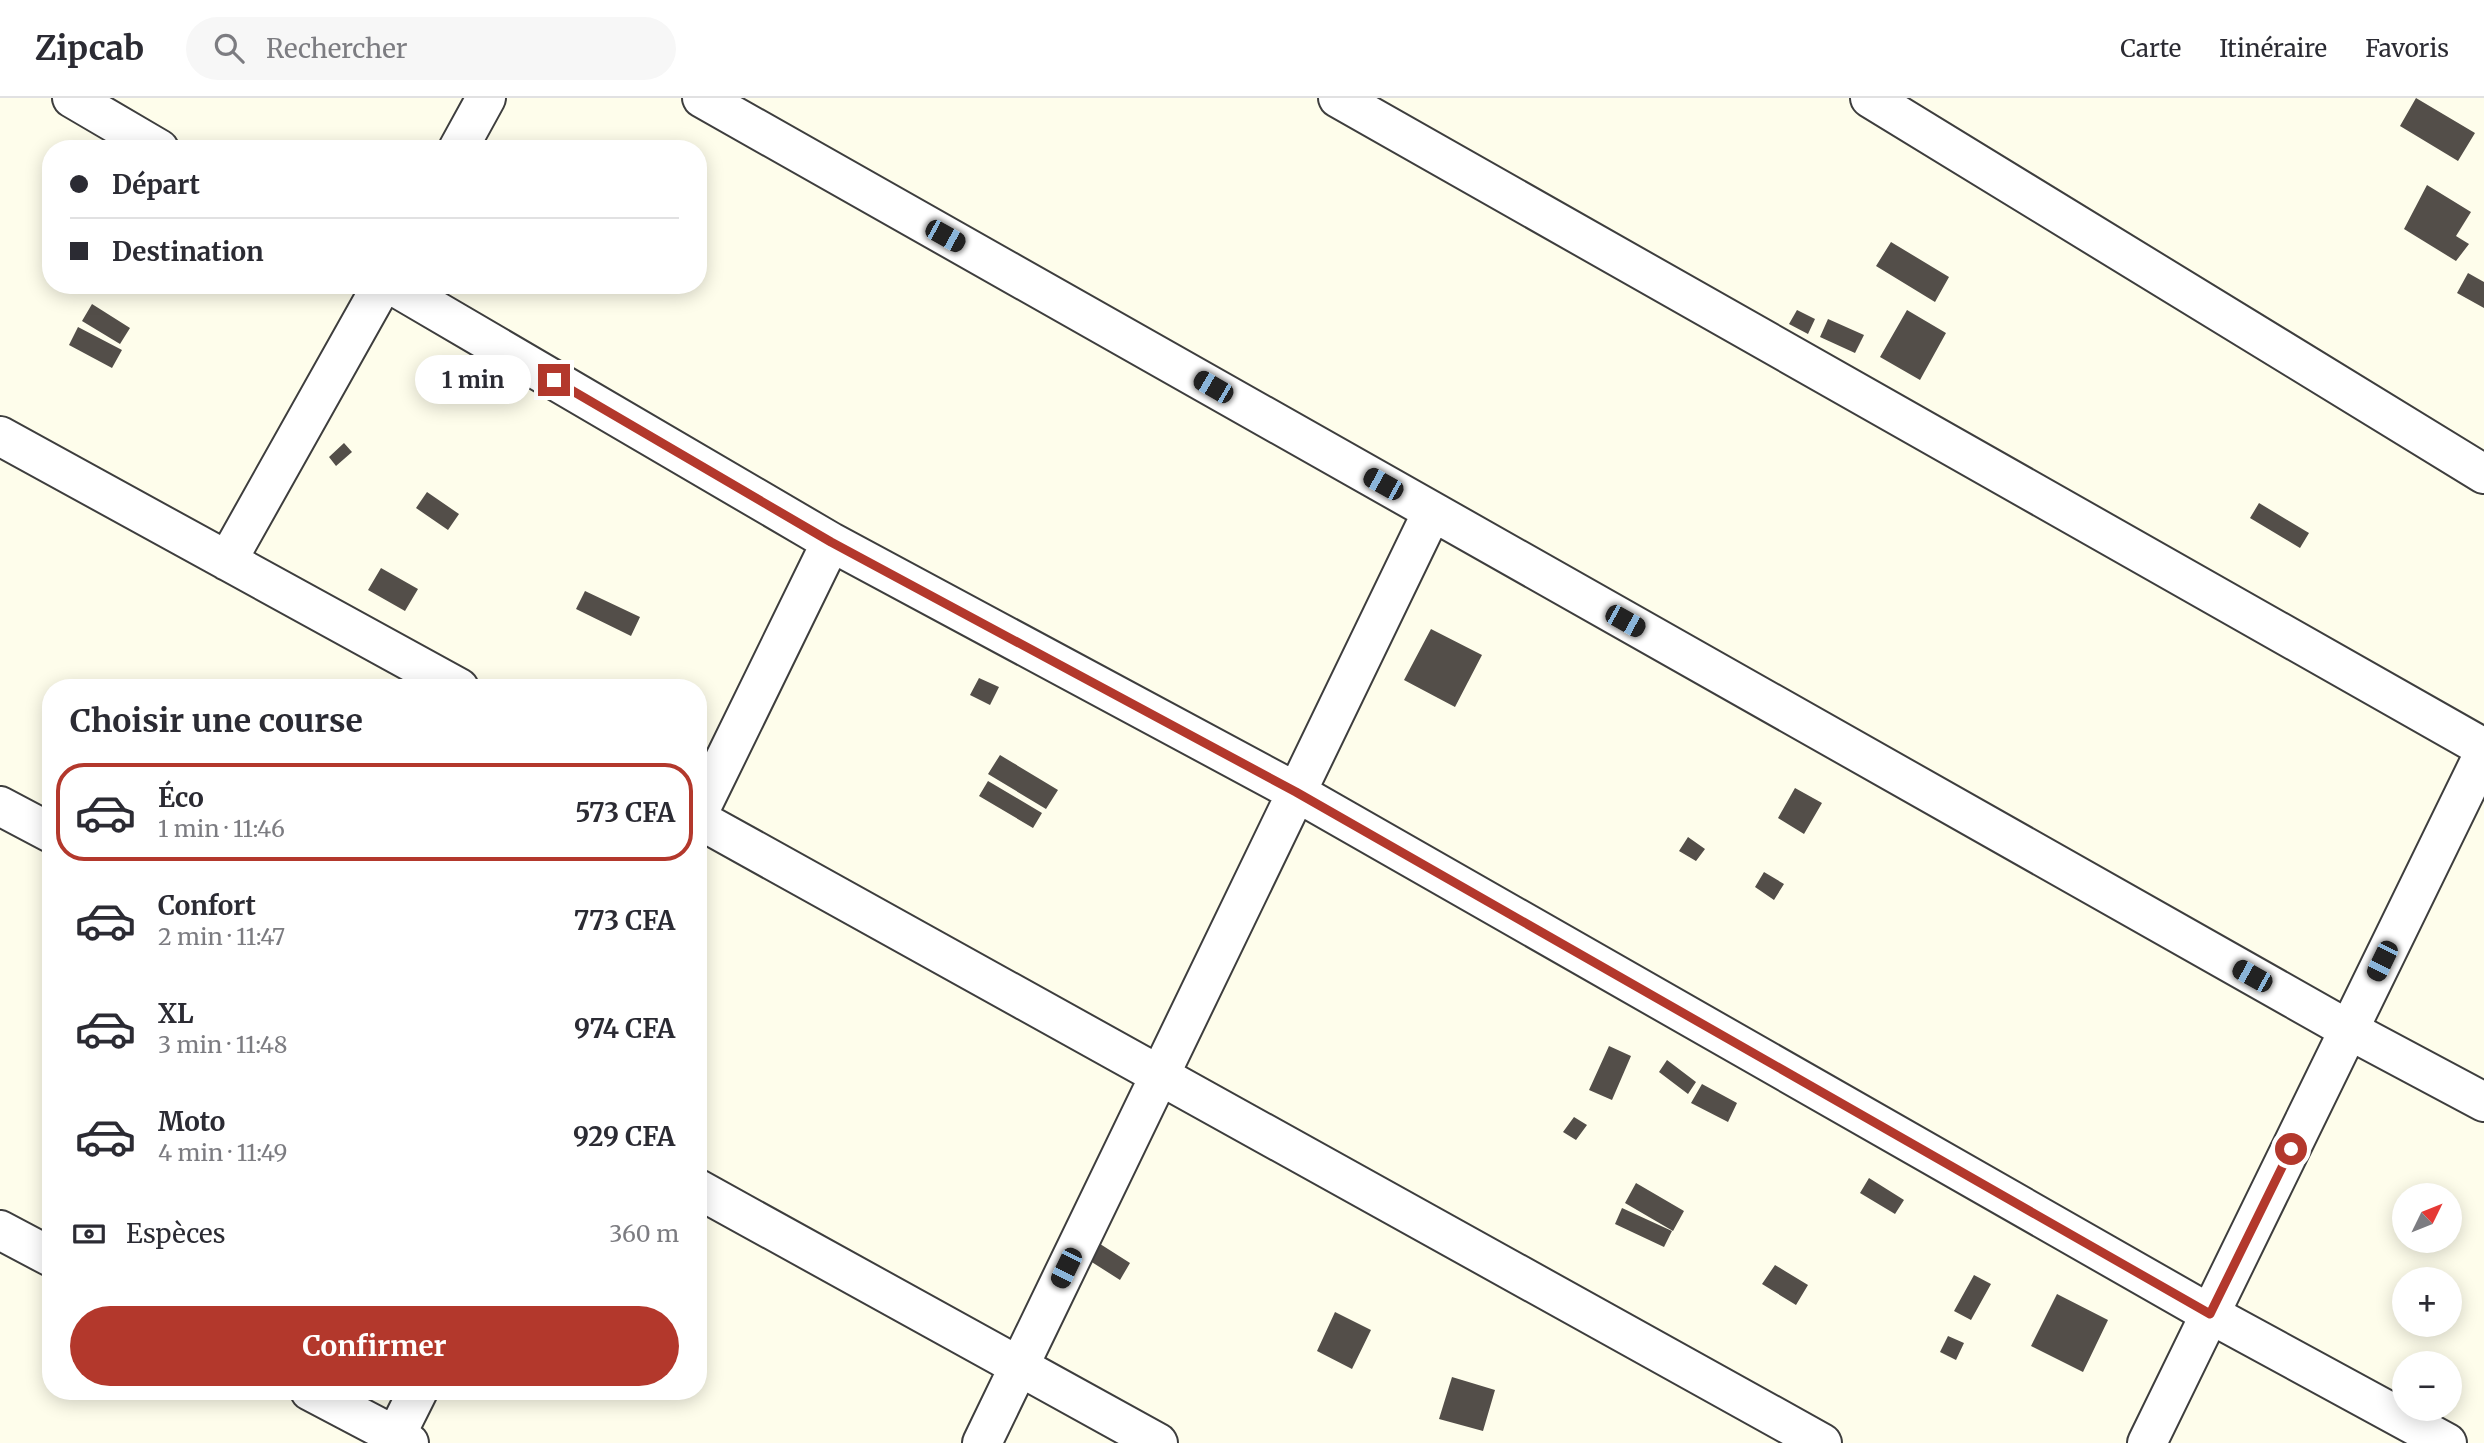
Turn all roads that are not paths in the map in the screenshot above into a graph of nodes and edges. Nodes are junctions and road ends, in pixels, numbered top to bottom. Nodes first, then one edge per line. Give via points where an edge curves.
1 (72, 98) edge
2 (486, 98) edge
3 (702, 98) edge
4 (1338, 98) edge
5 (1870, 98) edge
6 (144, 140) edge
7 (463, 140) edge
8 (377, 294) edge
9 (407, 294) edge
10 (0, 436) edge
11 (2484, 474) edge
12 (1432, 512) junction
13 (831, 542) junction
14 (227, 561) junction
15 (443, 679) edge
16 (2484, 750) edge
17 (1296, 792) junction
18 (707, 798) edge
19 (0, 806) edge
20 (707, 822) edge
21 (42, 828) edge
22 (2348, 1030) junction
23 (1160, 1074) junction
24 (2484, 1102) edge
25 (707, 1194) edge
26 (0, 1230) edge
27 (42, 1252) edge
28 (2210, 1314) junction
29 (1019, 1366) junction
30 (326, 1400) edge
31 (415, 1400) edge
32 (399, 1441) edge
33 (982, 1443) edge
34 (1158, 1443) edge
35 (1822, 1443) edge
36 (2147, 1443) edge
37 (2447, 1443) edge

1 - 6 street
2 - 7 street
3 - 12 street
4 - 16 street
5 - 11 street
8 - 14 street
9 - 13 street
10 - 14 street
12 - 17 street
12 - 22 street
13 - 17 street
13 - 18 street
14 - 15 street
16 - 22 street
17 - 23 street
17 - 28 street
19 - 21 street
20 - 23 street
22 - 24 street
22 - 28 street
23 - 29 street
23 - 35 street
25 - 29 street
26 - 27 street
28 - 36 street
28 - 37 street
29 - 33 street
29 - 34 street
30 - 32 street
31 - 32 street

